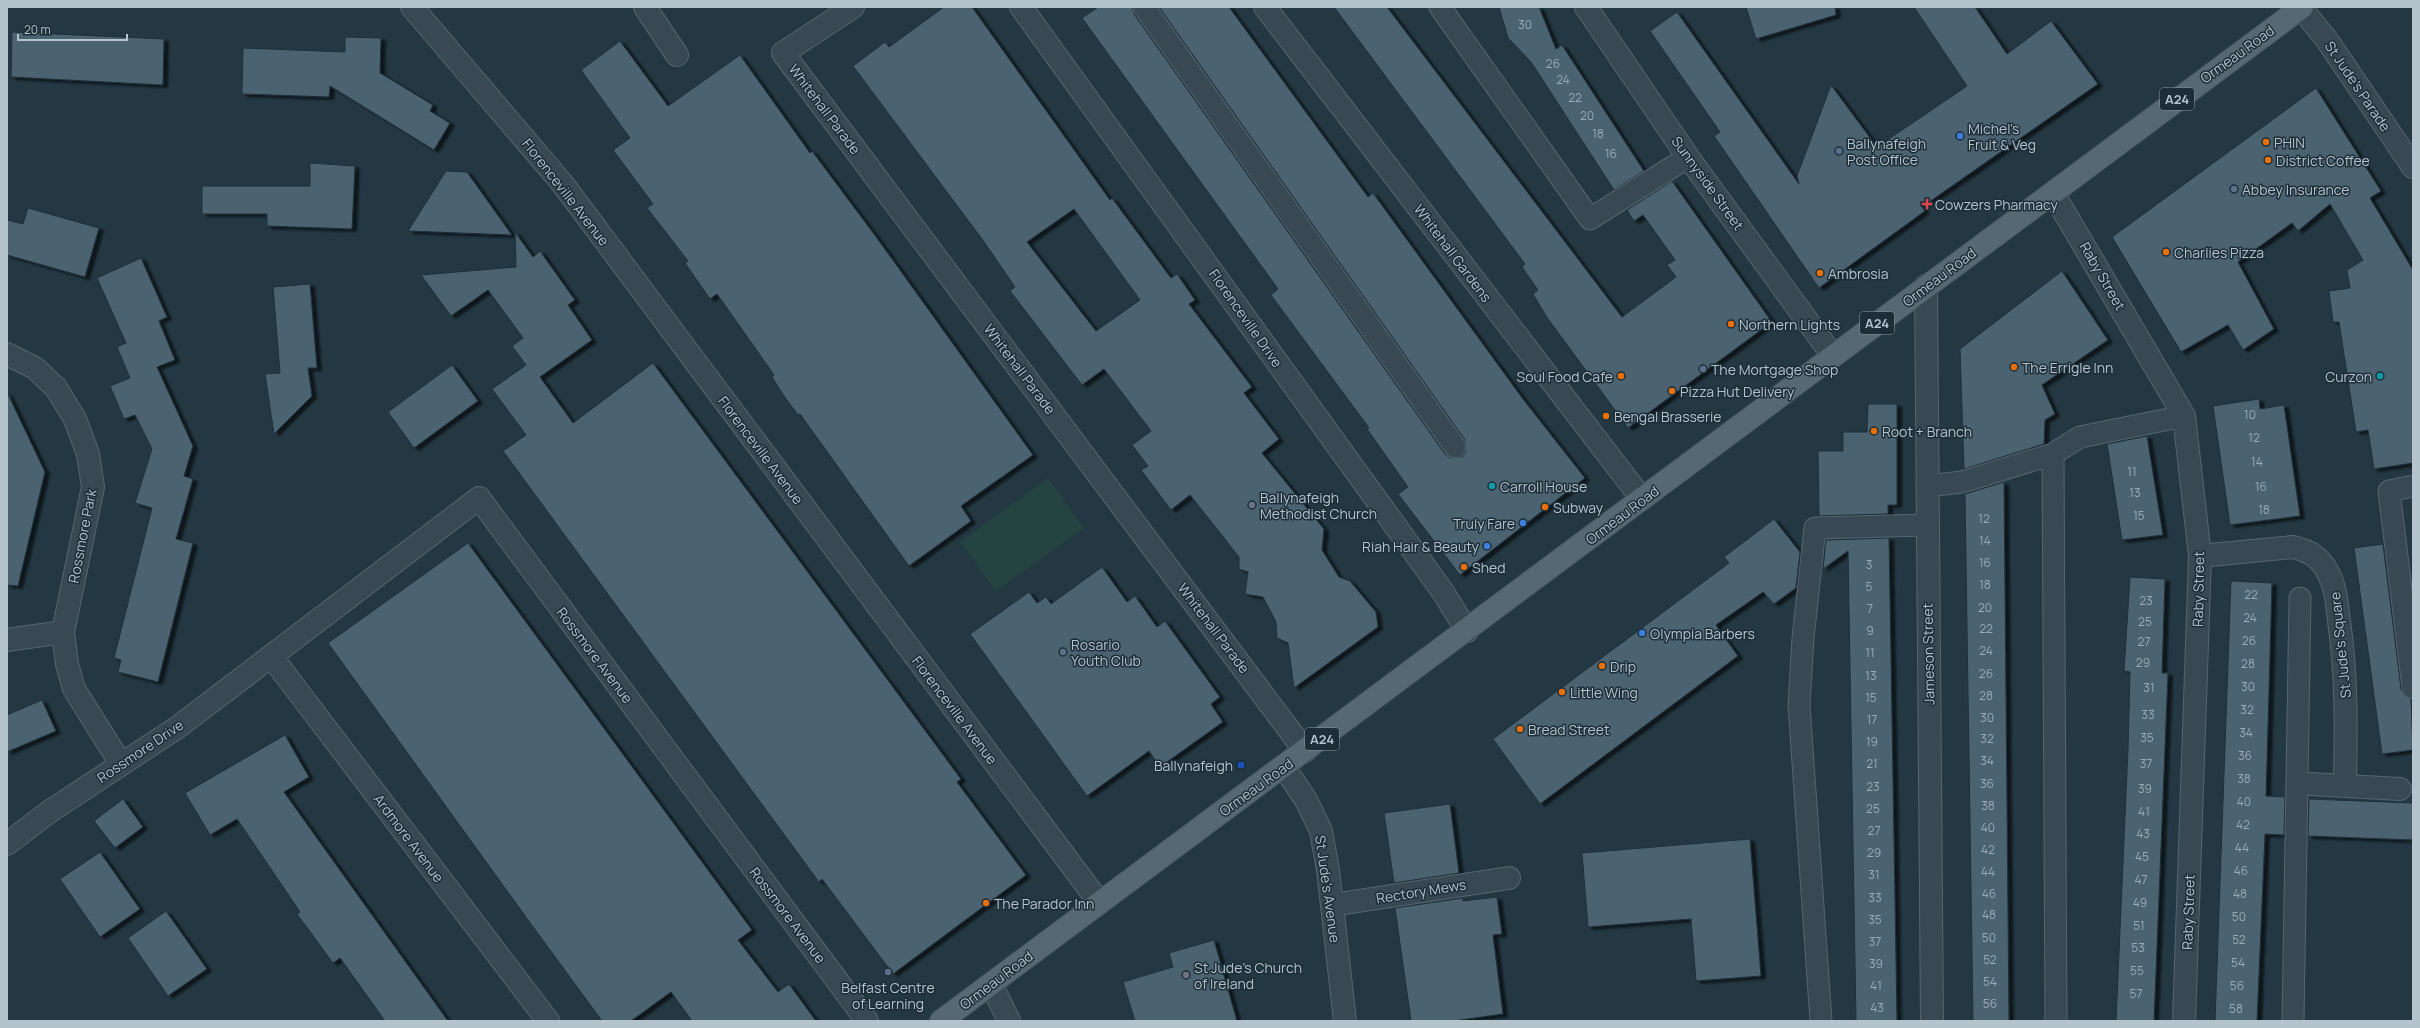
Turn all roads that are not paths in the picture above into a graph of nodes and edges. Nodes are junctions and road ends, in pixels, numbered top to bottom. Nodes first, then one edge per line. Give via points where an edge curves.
1 (412, 7) edge
2 (645, 7) edge
3 (853, 7) edge
4 (1021, 7) edge
5 (1144, 7) edge
6 (1264, 7) edge
7 (1440, 7) edge
8 (1586, 7) edge
9 (2302, 7) edge
10 (677, 55) dead end
11 (1688, 157) junction
12 (2413, 167) edge
13 (2053, 193) junction
14 (1926, 286) junction
15 (7, 354) edge
16 (1833, 356) junction
17 (2184, 416) junction
18 (1455, 447) dead end
19 (2054, 454) junction
20 (1927, 486) junction
21 (2413, 486) edge
22 (1642, 499) junction
23 (1927, 525) junction
24 (2200, 556) junction
25 (2300, 598) dead end
26 (1467, 631) junction
27 (63, 632) junction
28 (7, 640) edge
29 (271, 656) junction
30 (2413, 688) edge
31 (1305, 751) junction
32 (121, 764) junction
33 (1284, 767) junction
34 (2311, 784) dead end
35 (2345, 785) junction
36 (2400, 789) dead end
37 (7, 844) edge
38 (1509, 878) dead end
39 (1099, 902) junction
40 (1332, 905) junction
41 (991, 984) junction
42 (548, 1021) edge
43 (867, 1021) edge
44 (941, 1021) edge
45 (1009, 1021) edge
46 (1345, 1021) edge
47 (1821, 1021) edge
48 (1932, 1021) edge
49 (2056, 1021) edge
50 (2184, 1021) edge
51 (2293, 1021) edge

1 - 39 street, Florenceville Avenue via 562,183
2 - 10 street
3 - 31 street, Whitehall Parade via 783,53
4 - 26 street, Florenceville Drive via 1443,592
5 - 18 lane
6 - 22 street, Whitehall Gardens
7 - 11 lane via 1590,219
8 - 11 street, Sunnyside Street
9 - 12 street, St Jude's Parade
9 - 13 main road, Ormeau Road / A24
11 - 16 street, Sunnyside Street
13 - 14 main road, Ormeau Road / A24
13 - 17 street, Raby Street
14 - 16 main road, Ormeau Road / A24
14 - 20 street, Jameson Street
15 - 27 street, Rossmore Park via 35,368 56,388 75,419 88,454 92,494
16 - 22 main road, Ormeau Road / A24
17 - 19 lane via 2080,437
17 - 24 street, Raby Street
19 - 20 lane via 1962,482
19 - 49 lane
20 - 23 street, Jameson Street
21 - 30 lane via 2389,491
22 - 26 main road, Ormeau Road / A24
23 - 47 lane via 1815,528 1803,638 1799,705
23 - 48 street, Jameson Street
24 - 35 street, St Jude's Square via 2293,547 2306,550 2327,570 2336,594 2347,696
24 - 50 street, Raby Street
25 - 51 lane
26 - 31 main road, Ormeau Road / A24
27 - 28 street
27 - 32 street, Rossmore Park via 67,664 74,688
29 - 32 street, Rossmore Drive via 178,727
29 - 42 street, Ardmore Avenue
29 - 43 street, Rossmore Avenue via 479,498
31 - 33 main road, Ormeau Road / A24
32 - 37 street, Rossmore Drive
33 - 39 main road, Ormeau Road / A24
33 - 40 street, St Jude's Avenue via 1306,800 1321,831
34 - 35 street
35 - 36 street
38 - 40 street, Rectory Mews
39 - 41 main road, Ormeau Road / A24
40 - 46 street, St Jude's Avenue
41 - 44 main road, Ormeau Road / A24
41 - 45 street

